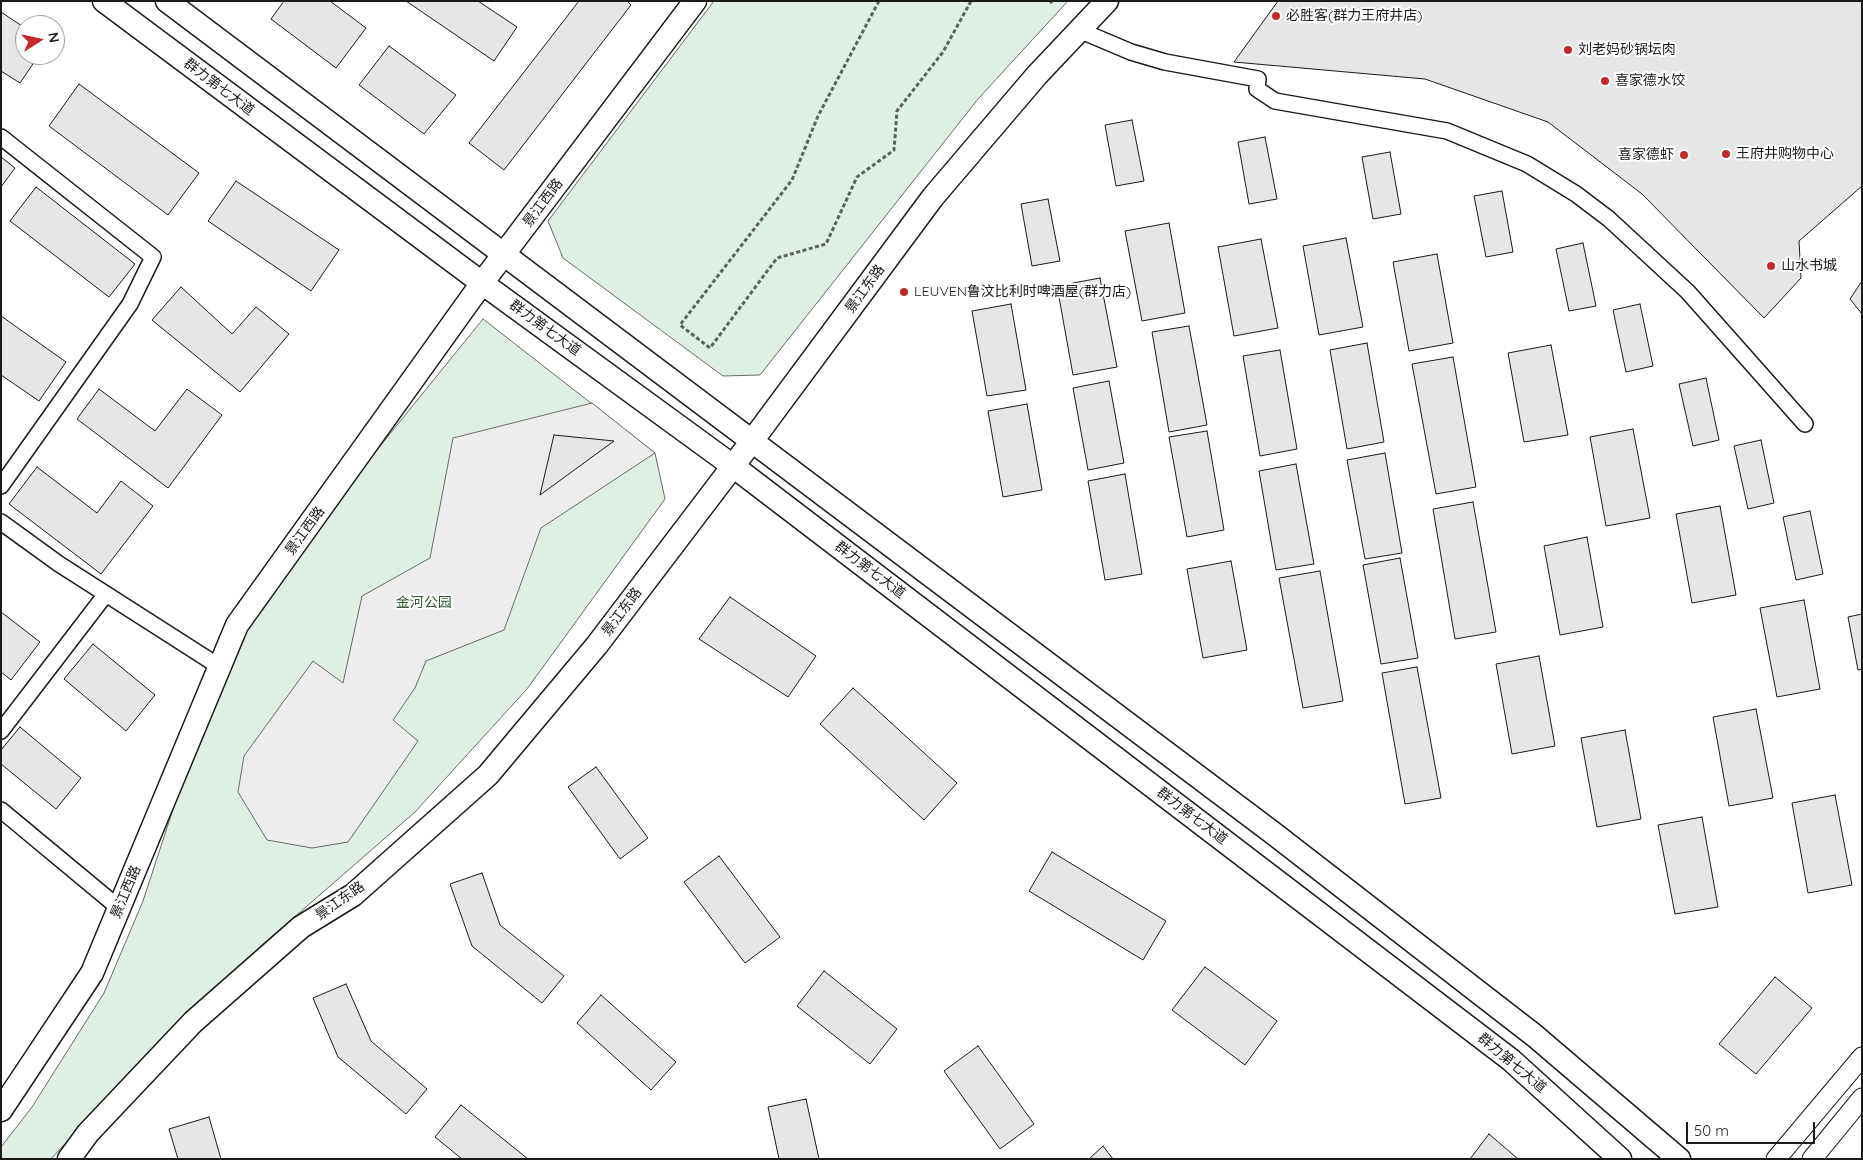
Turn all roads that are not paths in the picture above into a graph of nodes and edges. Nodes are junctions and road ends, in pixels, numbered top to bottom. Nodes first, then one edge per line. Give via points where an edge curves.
1 (104, 1) edge
2 (167, 1) edge
3 (695, 1) edge
4 (1107, 1) edge
5 (1079, 30) junction
6 (1, 137) edge
7 (504, 255) junction
8 (482, 282) junction
9 (1805, 424) dead end
10 (752, 441) junction
11 (733, 466) junction
12 (1, 486) edge
13 (1, 522) edge
14 (106, 594) junction
15 (220, 666) junction
16 (1, 731) edge
17 (1, 810) edge
18 (119, 908) junction
19 (1862, 1057) edge
20 (1862, 1098) edge
21 (1, 1110) edge
22 (69, 1159) edge
23 (1620, 1159) edge
24 (1679, 1159) edge
25 (1776, 1159) edge
26 (1812, 1159) edge

1 - 8 main road, 群力第七大道
2 - 7 main road
3 - 7 main road, 景江西路
4 - 5 main road, 景江东路
5 - 9 street via 1130,52 1165,62 1258,80 1257,89 1274,102 1448,131 1527,164 1609,219 1688,292
5 - 10 main road, 景江东路 via 933,197
6 - 12 street via 153,257 130,304
7 - 8 main road, 景江西路
7 - 10 main road
8 - 11 main road, 群力第七大道
8 - 15 main road, 景江西路 via 237,625
10 - 11 main road, 景江东路
10 - 24 main road via 1404,934 1535,1036
11 - 22 main road, 景江东路 via 597,645 488,775 353,895 301,928 193,1022 88,1132
11 - 23 main road, 群力第七大道 via 1511,1060
13 - 14 street
14 - 15 street
14 - 16 street
15 - 18 main road, 景江西路
17 - 18 street
18 - 21 main road, 景江西路 via 92,973
19 - 25 street
20 - 26 street

